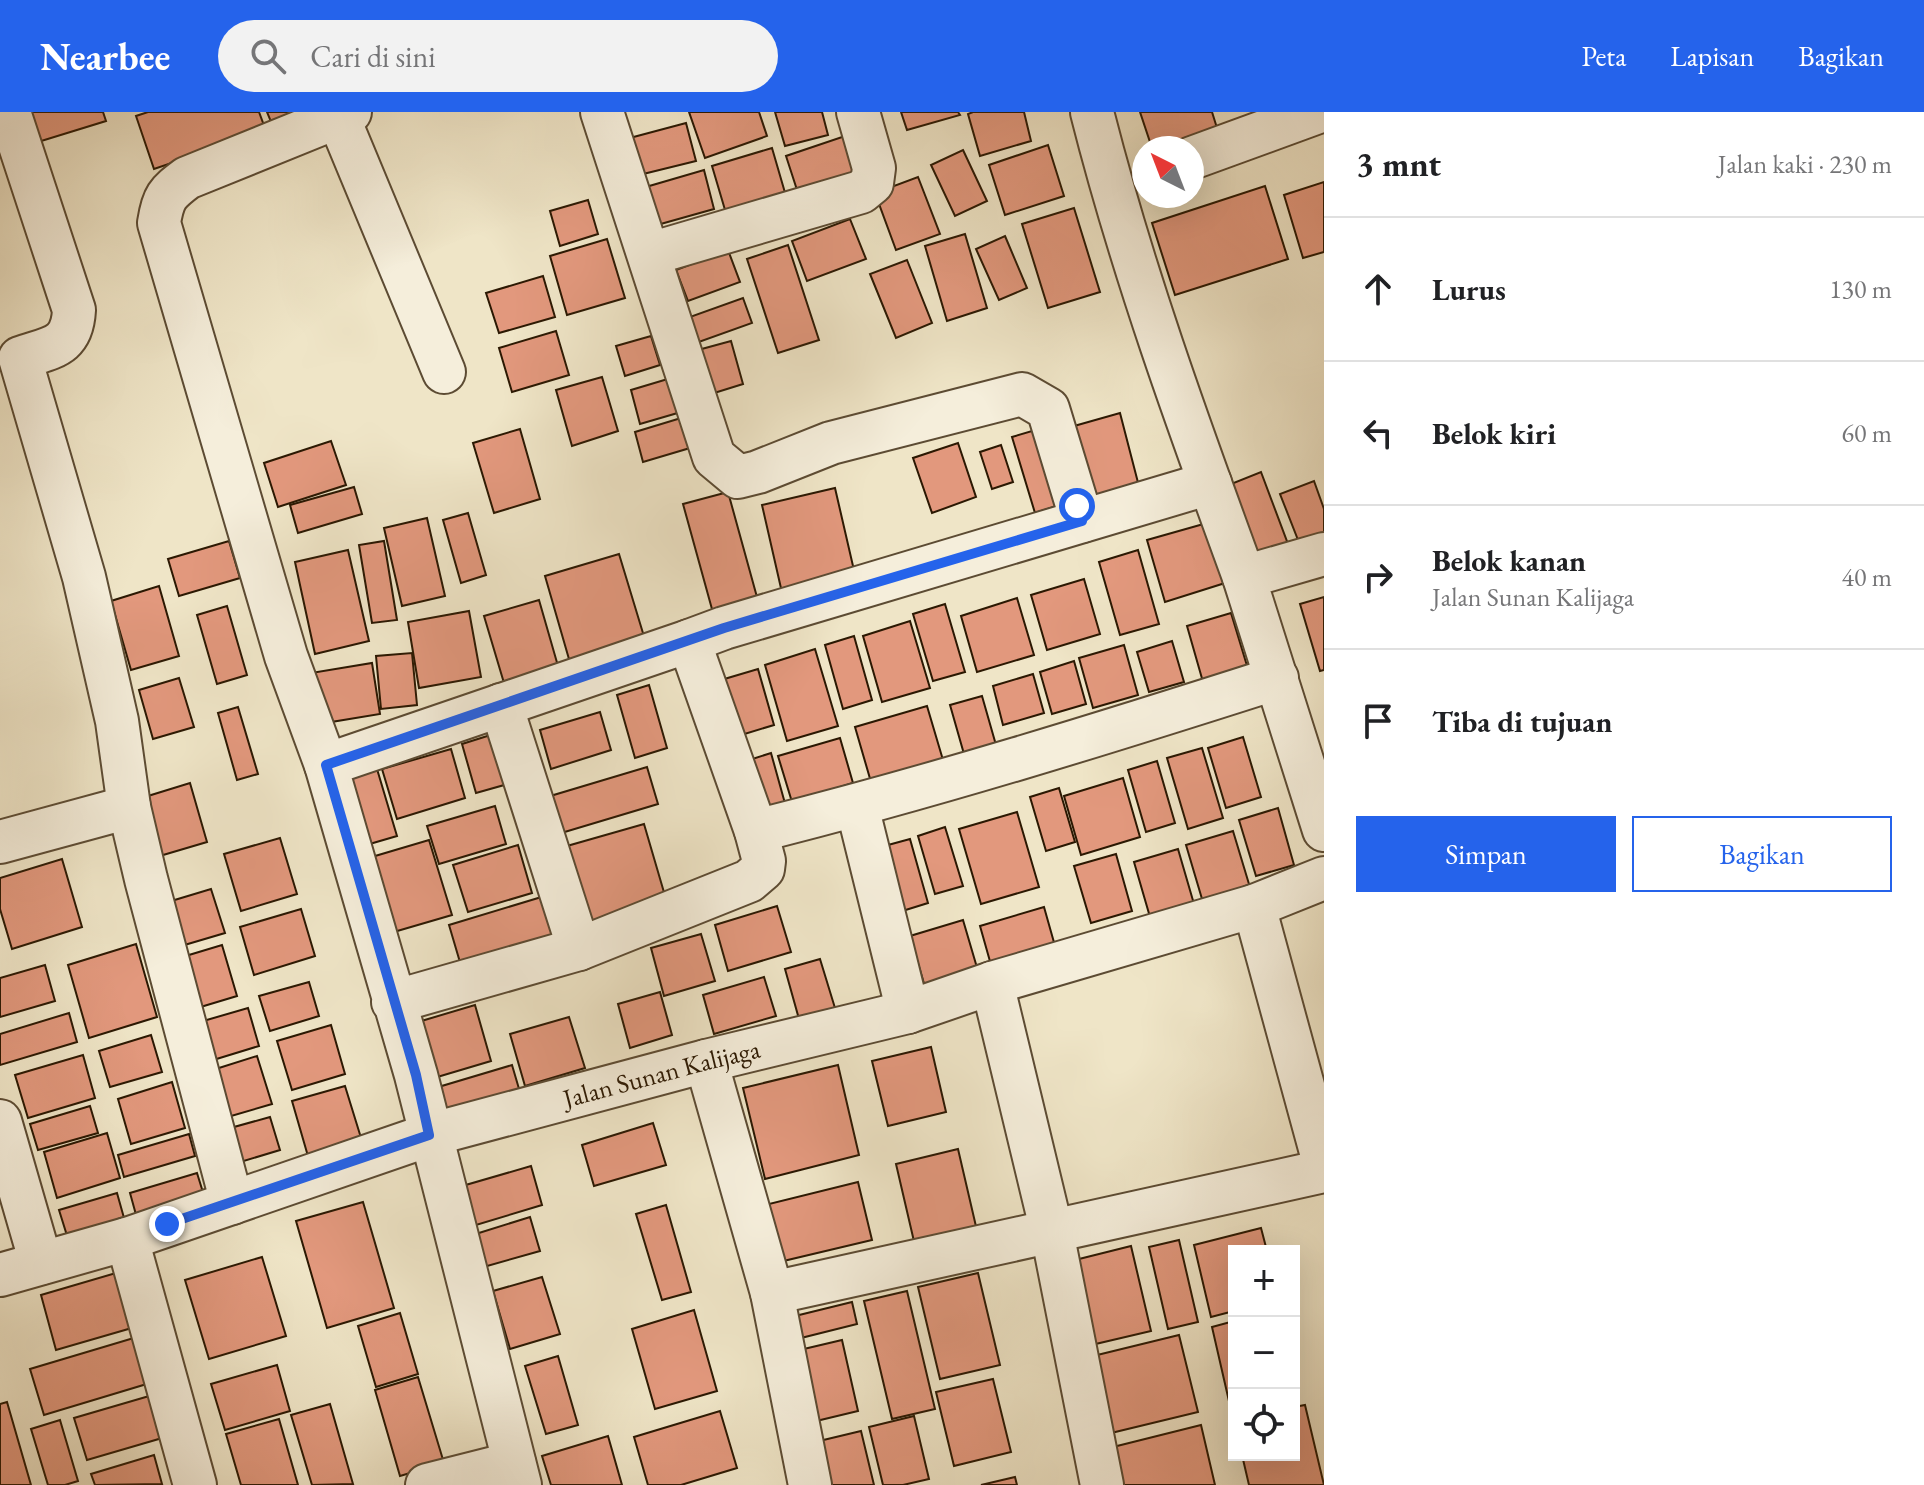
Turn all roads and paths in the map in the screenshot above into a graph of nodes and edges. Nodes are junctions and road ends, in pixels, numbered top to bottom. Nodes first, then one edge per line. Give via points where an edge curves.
1 (9, 112) edge
2 (602, 112) edge
3 (858, 112) edge
4 (1092, 112) edge
5 (1318, 112) edge
6 (342, 113) edge
7 (1204, 154) edge
8 (1127, 181) edge
9 (650, 254) junction
10 (10, 361) edge
11 (444, 372) dead end
12 (1210, 483) junction
13 (1082, 521) junction
14 (1324, 554) edge
15 (1244, 577) junction
16 (689, 641) junction
17 (1277, 678) junction
18 (501, 705) junction
19 (326, 765) junction
20 (1315, 775) edge
21 (857, 806) junction
22 (129, 807) junction
23 (1324, 830) edge
24 (756, 831) junction
25 (0, 842) edge
26 (1324, 878) edge
27 (1254, 906) junction
28 (579, 949) junction
29 (992, 983) junction
30 (393, 1002) junction
31 (908, 1012) junction
32 (706, 1061) junction
33 (0, 1121) edge
34 (429, 1135) junction
35 (1324, 1163) edge
36 (1324, 1171) edge
37 (232, 1203) junction
38 (1052, 1232) junction
39 (127, 1239) junction
40 (41, 1263) junction
41 (0, 1275) edge
42 (772, 1293) junction
43 (517, 1474) edge
44 (195, 1485) edge
45 (427, 1485) edge
46 (810, 1485) edge
47 (1102, 1485) edge

1 - 10 street via 74,310 70,334 60,344
2 - 9 street
3 - 9 street via 874,168 872,183 861,192
4 - 8 street
5 - 7 street
6 - 11 street
6 - 19 street via 187,178 163,200 159,223 286,656
8 - 12 street via 1159,338
9 - 13 street via 714,457 738,477 831,443 1022,394 1048,409
10 - 22 street via 84,577 117,721
12 - 13 street
12 - 15 street
13 - 16 street
14 - 15 street
15 - 17 street
16 - 18 street
16 - 24 street
17 - 20 street
17 - 21 street
18 - 19 street
18 - 28 street
19 - 30 street
20 - 23 street
21 - 24 street
21 - 31 street
22 - 25 street
22 - 37 street
24 - 28 street via 764,861 757,875
26 - 27 street, Jalan Sunan Kalijaga
27 - 29 street, Jalan Sunan Kalijaga
27 - 35 street
28 - 30 street
29 - 31 street, Jalan Sunan Kalijaga
29 - 38 street
30 - 34 street
31 - 32 street, Jalan Sunan Kalijaga
32 - 34 street, Jalan Sunan Kalijaga
32 - 42 street
33 - 40 street
34 - 37 street, Jalan Sunan Kalijaga
34 - 43 street
36 - 38 street
37 - 39 street, Jalan Sunan Kalijaga
38 - 42 street
38 - 47 street
39 - 40 street, Jalan Sunan Kalijaga
39 - 44 street
40 - 41 street, Jalan Sunan Kalijaga
42 - 46 street
43 - 45 street

